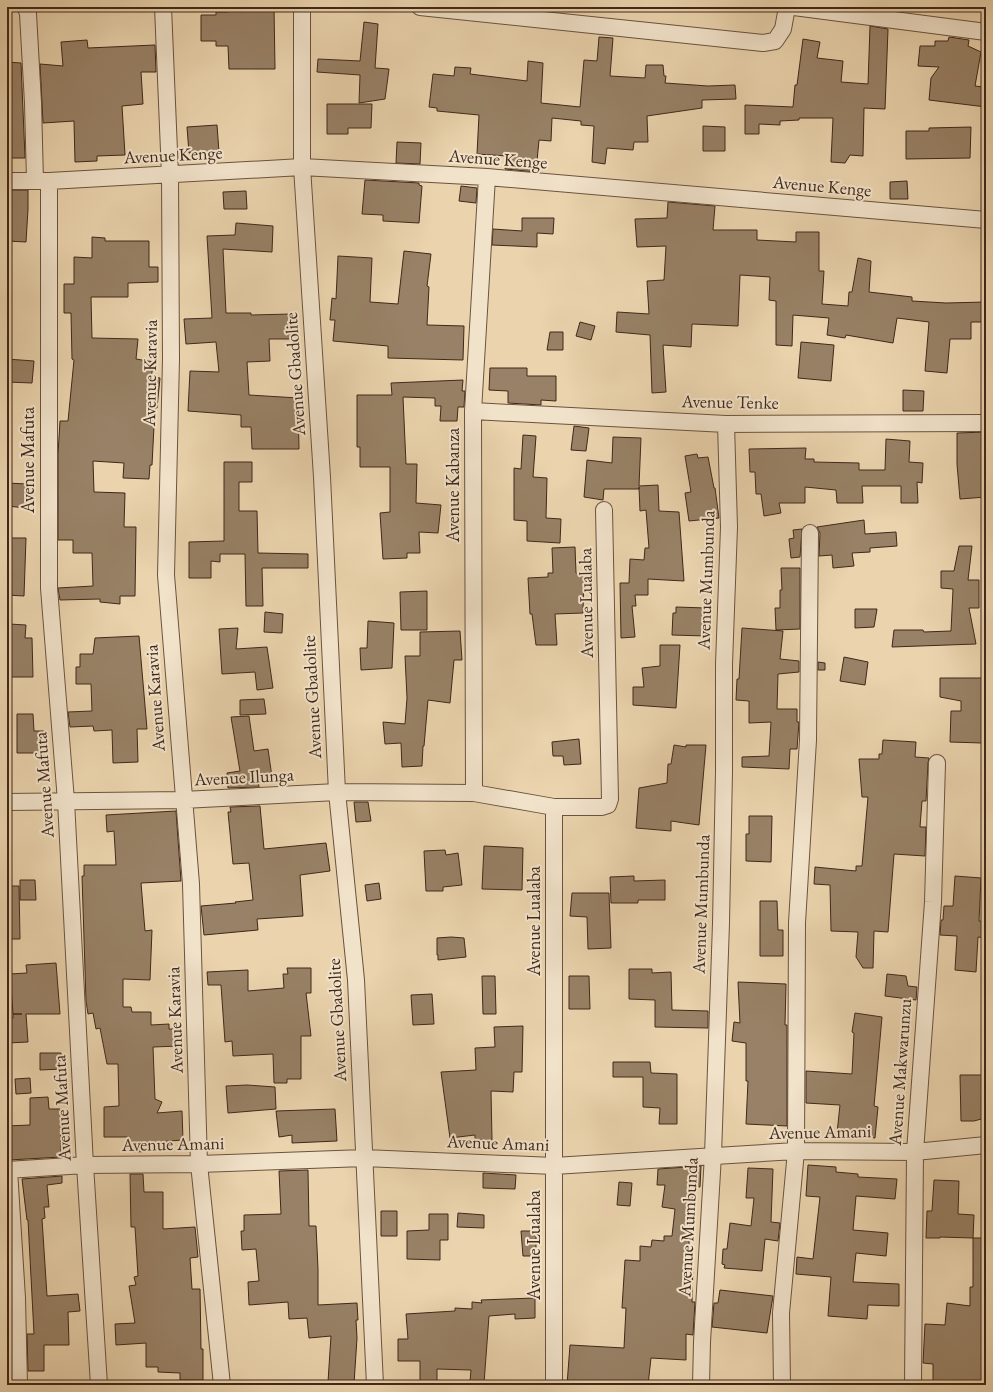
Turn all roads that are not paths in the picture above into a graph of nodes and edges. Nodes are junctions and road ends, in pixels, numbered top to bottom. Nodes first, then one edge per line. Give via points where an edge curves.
1 (26, 7) edge
2 (163, 7) edge
3 (302, 7) edge
4 (420, 7) edge
5 (787, 7) edge
6 (794, 7) edge
7 (986, 32) edge
8 (302, 168) junction
9 (170, 175) junction
10 (487, 177) junction
11 (7, 181) edge
12 (42, 181) junction
13 (986, 220) edge
14 (473, 411) junction
15 (986, 423) edge
16 (726, 424) junction
17 (604, 510) dead end
18 (810, 534) dead end
19 (937, 763) dead end
20 (337, 792) junction
21 (474, 793) junction
22 (183, 800) junction
23 (66, 801) junction
24 (7, 802) edge
25 (554, 807) junction
26 (986, 1145) edge
27 (796, 1151) junction
28 (914, 1152) junction
29 (712, 1155) junction
30 (364, 1158) junction
31 (199, 1164) junction
32 (85, 1165) junction
33 (554, 1166) junction
34 (8, 1170) edge
35 (19, 1385) edge
36 (99, 1385) edge
37 (222, 1385) edge
38 (375, 1385) edge
39 (554, 1385) edge
40 (701, 1385) edge
41 (782, 1385) edge
42 (913, 1385) edge

1 - 12 street
2 - 9 street, Avenue Karavia
3 - 8 street, Avenue Gbadolite
4 - 5 street via 763,43 775,41 783,29
6 - 7 street
8 - 9 street, Avenue Kenge
8 - 10 street, Avenue Kenge
8 - 20 street, Avenue Gbadolite via 322,477
9 - 12 street, Avenue Kenge
9 - 22 street, Avenue Karavia via 171,360 166,575
10 - 13 street, Avenue Kenge
10 - 14 street, Avenue Kabanza
11 - 12 street, Avenue Kenge
12 - 23 street, Avenue Mafuta via 49,588
14 - 16 street, Avenue Tenke
14 - 21 street, Avenue Kabanza
15 - 16 street, Avenue Tenke
16 - 29 street, Avenue Mumbunda via 729,527
17 - 25 street, Avenue Lualaba via 610,803 605,807
18 - 27 street via 808,740 797,923
19 - 28 street, Avenue Makwarunzu via 933,902
20 - 21 street, Avenue Ilunga
20 - 22 street, Avenue Ilunga
20 - 30 street, Avenue Gbadolite via 356,980
21 - 25 street, Avenue Ilunga
22 - 23 street, Avenue Ilunga
22 - 31 street, Avenue Karavia via 191,884
23 - 24 street, Avenue Ilunga
23 - 32 street, Avenue Mafuta
25 - 33 street, Avenue Lualaba
26 - 28 street, Avenue Amani
27 - 28 street, Avenue Amani
27 - 29 street, Avenue Amani
27 - 41 street via 781,1313
28 - 42 street, Avenue Makwarunzu
29 - 33 street, Avenue Amani
29 - 40 street, Avenue Mumbunda
30 - 31 street, Avenue Amani
30 - 33 street, Avenue Amani
30 - 38 street, Avenue Gbadolite
31 - 32 street, Avenue Amani
31 - 37 street, Avenue Karavia
32 - 34 street, Avenue Amani
32 - 36 street, Avenue Mafuta
33 - 39 street, Avenue Lualaba
34 - 35 street via 17,1298

